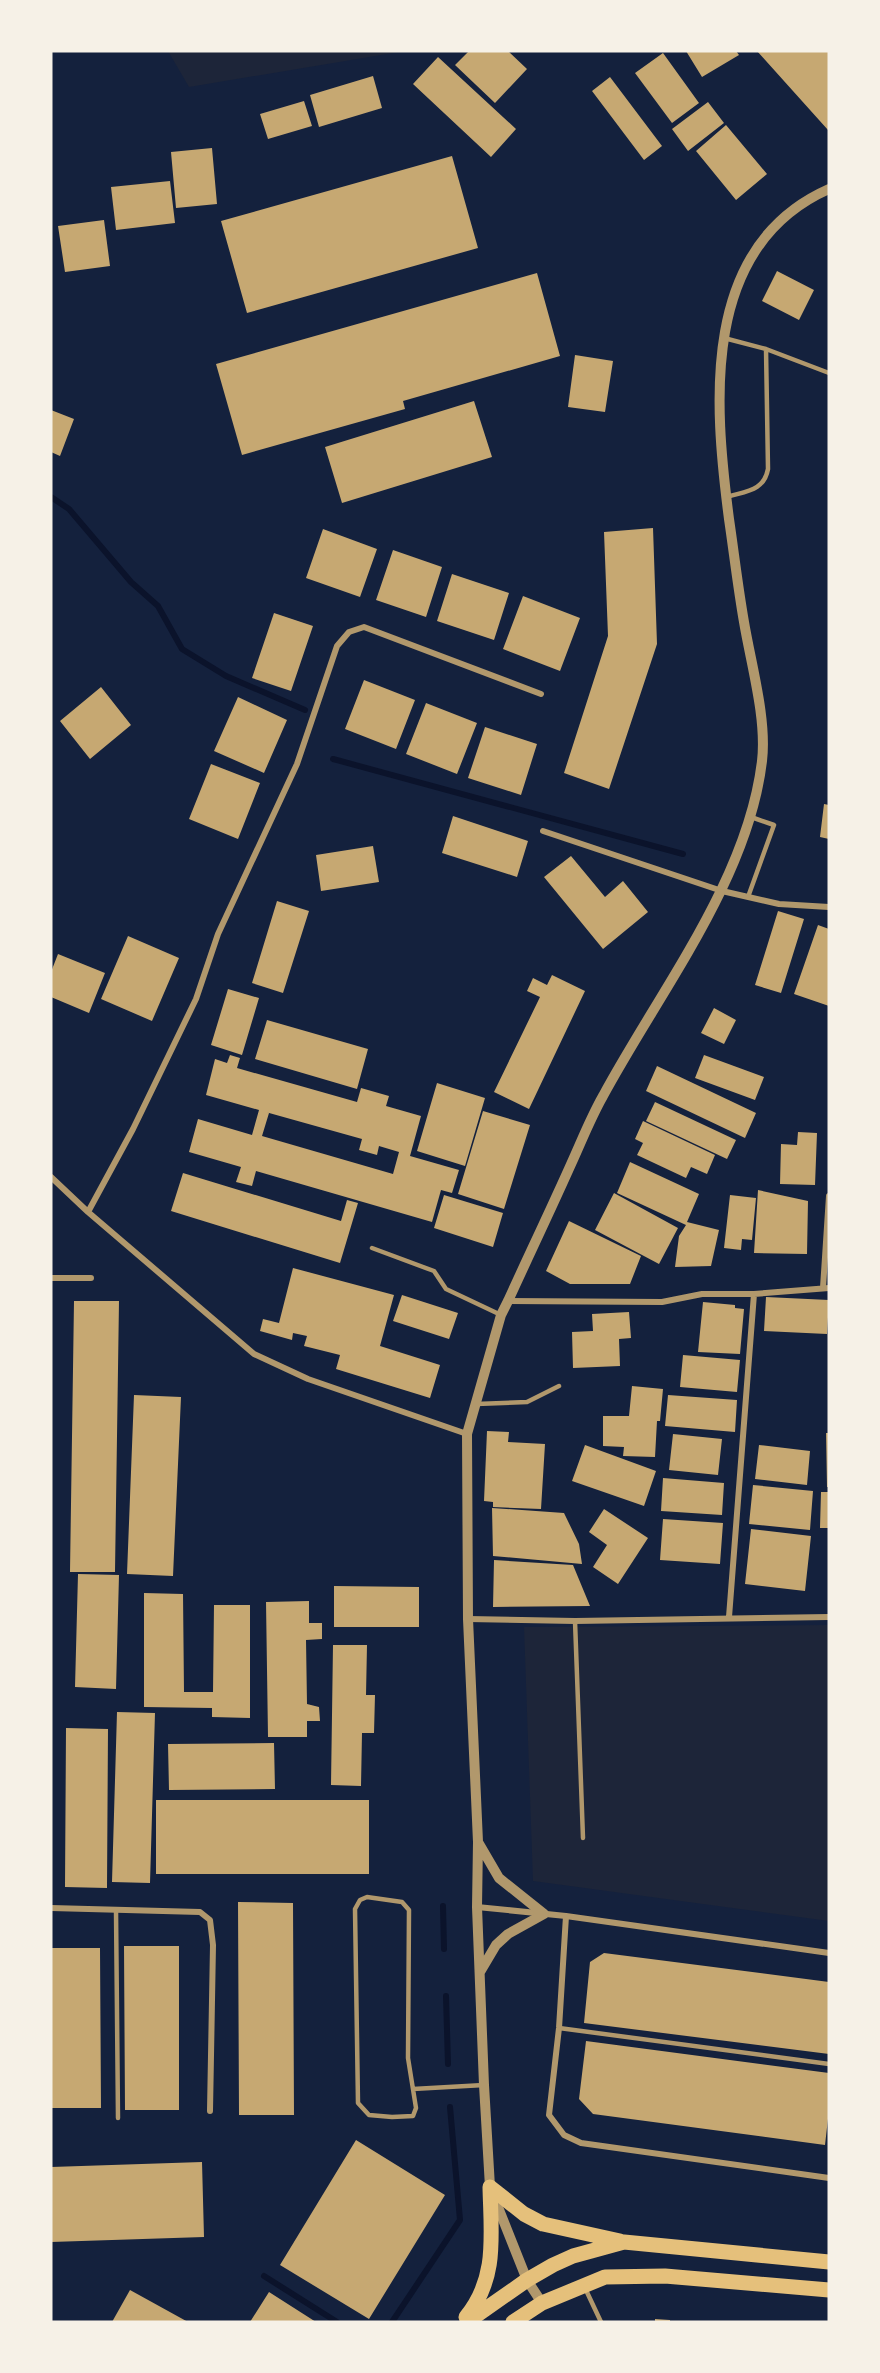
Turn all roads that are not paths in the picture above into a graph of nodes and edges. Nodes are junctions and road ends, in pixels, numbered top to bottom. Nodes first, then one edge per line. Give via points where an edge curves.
1 (829, 189) edge
2 (722, 338) junction
3 (766, 349) junction
4 (829, 373) edge
5 (726, 497) junction
6 (541, 694) dead end
7 (751, 817) junction
8 (543, 831) dead end
9 (722, 891) junction
10 (748, 897) junction
11 (829, 908) edge
12 (52, 1178) edge
13 (829, 1196) edge
14 (88, 1212) junction
15 (372, 1248) dead end
16 (51, 1278) edge
17 (91, 1278) dead end
18 (826, 1288) edge
19 (754, 1294) junction
20 (508, 1301) junction
21 (501, 1315) junction
22 (559, 1386) dead end
23 (476, 1404) junction
24 (467, 1434) junction
25 (729, 1617) junction
26 (829, 1617) edge
27 (468, 1618) junction
28 (575, 1621) junction
29 (583, 1838) dead end
30 (478, 1842) junction
31 (477, 1907) junction
32 (51, 1908) edge
33 (116, 1910) junction
34 (544, 1914) junction
35 (566, 1916) junction
36 (829, 1953) edge
37 (480, 1972) junction
38 (559, 2028) junction
39 (829, 2064) edge
40 (484, 2085) junction
41 (413, 2090) junction
42 (210, 2110) dead end
43 (118, 2118) dead end
44 (829, 2178) edge
45 (490, 2187) junction
46 (624, 2242) junction
47 (829, 2262) edge
48 (527, 2280) junction
49 (584, 2286) junction
50 (829, 2290) edge
51 (542, 2303) junction
52 (464, 2322) edge
53 (513, 2322) edge
54 (601, 2322) edge

1 - 2 street via 789,211 754,252 730,303
2 - 3 lane
2 - 5 street via 722,466
3 - 4 lane
3 - 5 lane via 766,479 757,488
5 - 7 street via 759,702 762,759
6 - 14 street via 364,627 349,632 337,646 297,764 218,934 196,999
7 - 9 street
7 - 10 lane via 774,825
8 - 9 street
9 - 10 street
9 - 20 street via 602,1098
10 - 11 street
12 - 14 street
13 - 18 street
14 - 24 street via 254,1354 308,1379
15 - 21 lane via 434,1271 446,1289
16 - 17 street
18 - 19 street
19 - 20 street via 702,1294 662,1302
19 - 25 street
20 - 21 street
21 - 23 street
22 - 23 lane via 527,1402
23 - 24 street
24 - 27 street
25 - 26 street
25 - 28 street
27 - 28 street
27 - 30 street
28 - 29 lane
30 - 31 street
30 - 34 street via 500,1878
31 - 34 street
31 - 37 street
32 - 33 street
33 - 42 street via 200,1912 210,1920
33 - 43 lane
34 - 35 street
34 - 37 street via 508,1934 496,1945
35 - 36 street
35 - 38 street
37 - 40 street
38 - 39 lane
38 - 44 street via 549,2115 564,2134 581,2143
40 - 41 lane
40 - 45 street
41 - 41 lane via 413,2116 369,2115 358,2103 355,1909 367,1897 402,1902 409,1910 408,2058
45 - 46 main road via 543,2224
45 - 48 street
45 - 52 main road via 489,2276
46 - 47 main road
46 - 48 main road via 573,2256
48 - 51 street
48 - 52 main road
49 - 50 main road via 605,2277 665,2276
49 - 51 main road
49 - 54 lane
51 - 53 main road

